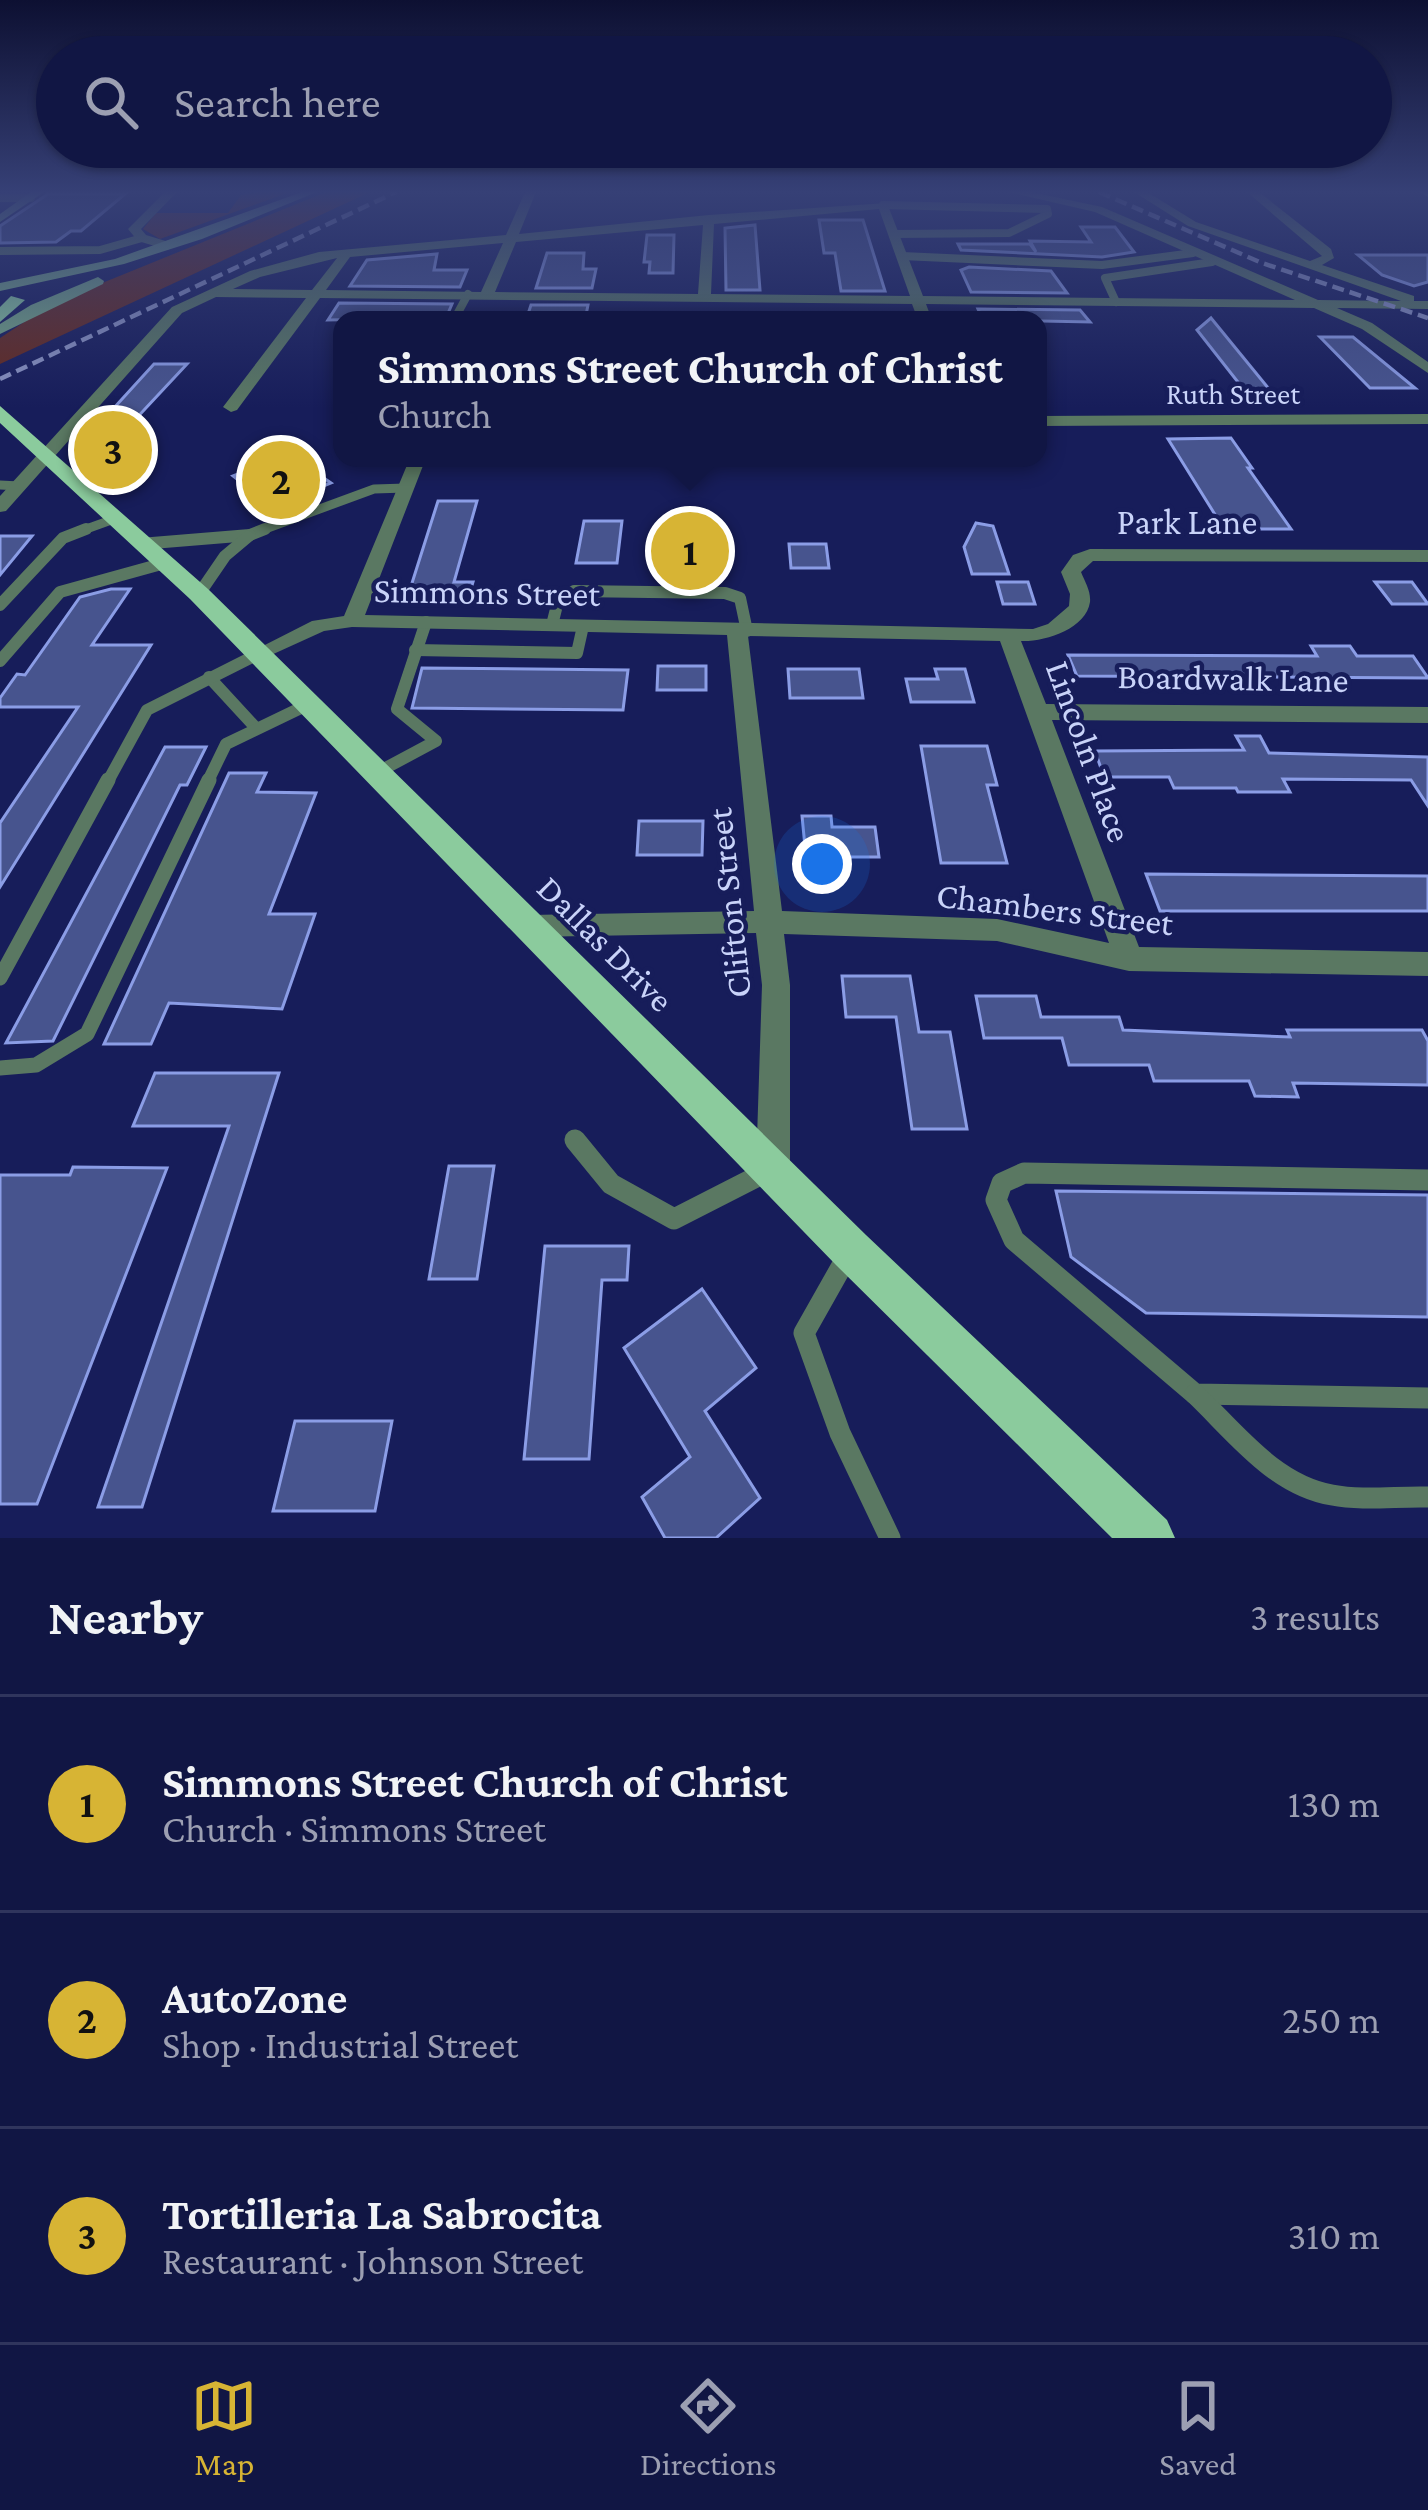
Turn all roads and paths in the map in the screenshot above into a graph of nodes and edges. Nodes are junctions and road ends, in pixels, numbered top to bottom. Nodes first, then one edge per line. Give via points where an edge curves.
1 (106, 264) edge
2 (110, 264) edge
3 (118, 264) edge
4 (130, 264) edge
5 (288, 264) edge
6 (339, 264) edge
7 (500, 264) edge
8 (706, 264) edge
9 (904, 264) edge
10 (1075, 264) edge
11 (1111, 264) edge
12 (1200, 264) edge
13 (1216, 264) edge
14 (1312, 264) edge
15 (1078, 273) dead end
16 (1105, 278) junction
17 (0, 287) edge
18 (210, 292) junction
19 (319, 292) junction
20 (468, 294) junction
21 (487, 294) junction
22 (704, 297) junction
23 (915, 299) junction
24 (8, 301) edge
25 (1116, 302) junction
26 (1316, 304) junction
27 (1425, 305) edge
28 (459, 311) edge
29 (921, 311) edge
30 (0, 317) edge
31 (0, 331) edge
32 (1428, 369) edge
33 (231, 407) dead end
34 (0, 412) edge
35 (1428, 419) edge
36 (1047, 421) edge
37 (70, 428) junction
38 (44, 454) junction
39 (414, 467) edge
40 (9, 486) edge
41 (81, 487) junction
42 (406, 488) junction
43 (0, 507) edge
44 (250, 536) junction
45 (140, 542) junction
46 (1428, 556) edge
47 (199, 594) junction
48 (0, 605) edge
49 (352, 621) junction
50 (426, 622) junction
51 (508, 624) junction
52 (552, 625) junction
53 (583, 626) junction
54 (742, 631) junction
55 (1009, 635) junction
56 (415, 650) junction
57 (502, 652) junction
58 (258, 653) junction
59 (0, 661) edge
60 (208, 677) junction
61 (309, 704) junction
62 (1036, 712) junction
63 (1428, 715) edge
64 (256, 728) junction
65 (380, 771) junction
66 (769, 922) junction
67 (529, 926) junction
68 (1129, 959) junction
69 (1428, 964) edge
70 (0, 978) edge
71 (0, 1068) edge
72 (575, 1140) dead end
73 (772, 1169) junction
74 (1428, 1180) edge
75 (851, 1250) junction
76 (1195, 1394) junction
77 (1428, 1398) edge
78 (1428, 1497) edge
79 (890, 1538) edge
80 (1148, 1538) edge

1 - 17 main road
2 - 24 main road
3 - 24 main road
4 - 31 main road
5 - 18 street
6 - 19 street
7 - 21 street
8 - 22 street
9 - 23 street
10 - 11 lane
12 - 16 lane
13 - 26 street
14 - 27 street
15 - 16 lane
16 - 25 lane
18 - 19 street
18 - 37 street via 159,327
19 - 20 street
19 - 33 street
20 - 21 street
20 - 28 lane
21 - 22 street
22 - 23 street
23 - 25 street
23 - 29 street
24 - 30 main road
25 - 26 street
26 - 27 street
26 - 32 street via 1392,340
34 - 38 main road, Dallas Drive
35 - 36 street, Ruth Street
37 - 38 street
37 - 41 lane via 136,433 144,441 134,467
38 - 40 street
38 - 41 main road, Dallas Drive
39 - 42 street
40 - 43 street
41 - 45 main road, Dallas Drive
42 - 44 lane via 374,489
42 - 49 street
44 - 45 lane
44 - 47 lane
45 - 47 main road, Dallas Drive
45 - 48 lane via 63,538
45 - 59 lane via 60,592
46 - 55 street, Park Lane via 1090,554 1071,572 1080,594 1070,620
47 - 58 main road, Dallas Drive
49 - 50 street, Simmons Street
49 - 58 street, Simmons Street via 319,625
50 - 51 street, Simmons Street
50 - 56 lane
51 - 52 street, Simmons Street
51 - 57 lane
52 - 53 street, Simmons Street
52 - 54 lane via 559,601 574,591 724,593 740,598
53 - 54 street, Simmons Street
53 - 57 lane via 578,653
54 - 55 street, Simmons Street
54 - 66 street, Clifton Street
55 - 62 street, Lincoln Place
56 - 57 lane
56 - 65 lane via 397,709 436,741
58 - 60 lane
58 - 61 main road, Dallas Drive
60 - 64 lane
60 - 70 lane via 147,710
61 - 64 lane
61 - 65 main road, Dallas Drive
62 - 63 street, Boardwalk Lane
62 - 68 street, Lincoln Place
64 - 71 lane via 226,744 87,1034 57,1059
65 - 67 main road, Dallas Drive
66 - 67 street, Chambers Street
66 - 68 street, Chambers Street via 997,930
66 - 73 street, Clifton Street via 776,986
67 - 73 main road, Dallas Drive
68 - 69 street, Chambers Street
72 - 73 lane via 611,1184 674,1219
73 - 75 main road, Dallas Drive
74 - 76 lane via 1008,1176 995,1191 1003,1227
75 - 79 lane via 804,1333
75 - 80 main road, Dallas Drive
76 - 77 lane
76 - 78 lane via 1309,1488

